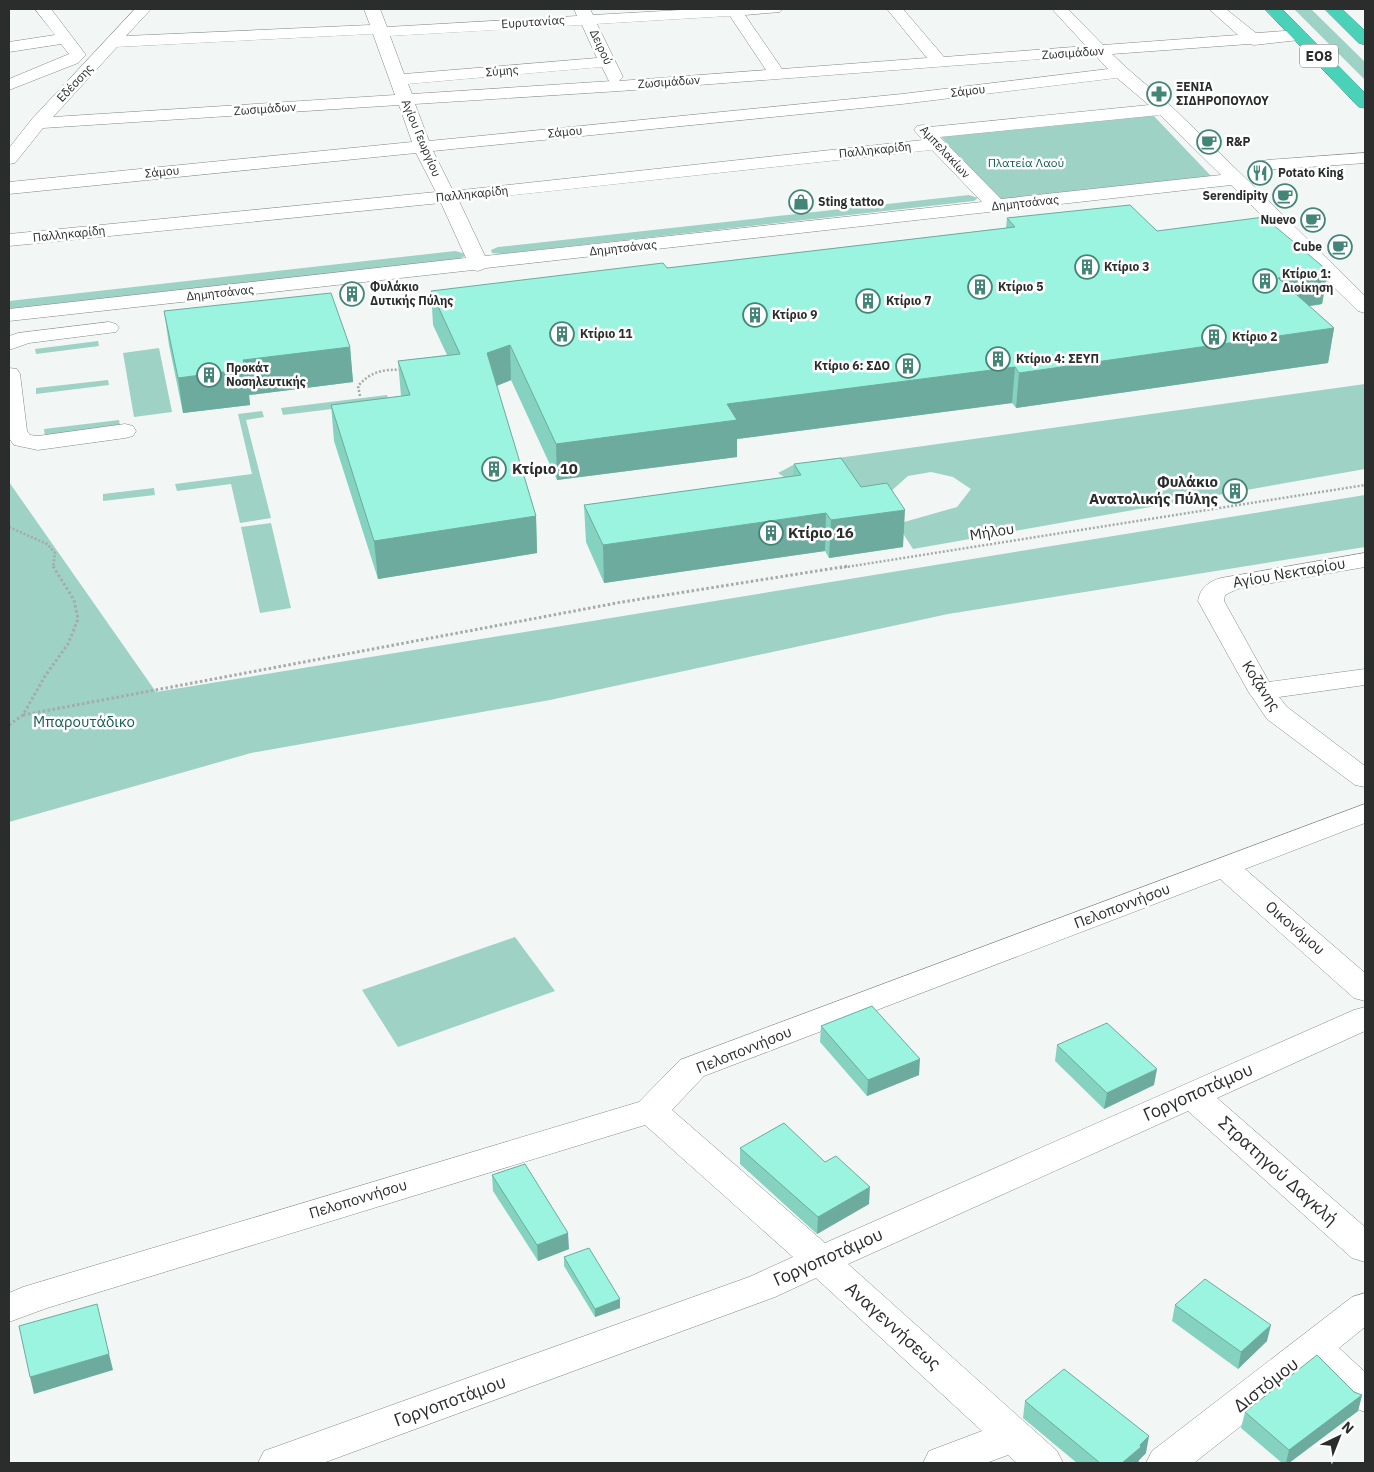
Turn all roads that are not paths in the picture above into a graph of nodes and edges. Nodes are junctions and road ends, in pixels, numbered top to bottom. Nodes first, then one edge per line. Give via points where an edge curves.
1 (43, 9) edge
2 (143, 9) edge
3 (372, 9) edge
4 (475, 9) edge
5 (774, 9) edge
6 (895, 9) edge
7 (1060, 9) edge
8 (1217, 9) edge
9 (1273, 9) edge
10 (1333, 9) edge
11 (734, 10) edge
12 (584, 14) edge
13 (480, 26) junction
14 (381, 30) junction
15 (1362, 33) edge
16 (1299, 35) junction
17 (64, 39) junction
18 (1254, 40) junction
19 (112, 42) junction
20 (9, 47) edge
21 (1100, 51) junction
22 (78, 56) junction
23 (97, 60) junction
24 (607, 62) junction
25 (940, 63) junction
26 (886, 67) junction
27 (1121, 73) junction
28 (776, 74) junction
29 (397, 80) junction
30 (9, 85) edge
31 (620, 86) junction
32 (902, 99) junction
33 (404, 100) junction
34 (1365, 103) edge
35 (1164, 109) junction
36 (38, 123) junction
37 (930, 138) junction
38 (422, 146) junction
39 (1365, 158) edge
40 (9, 159) edge
41 (1268, 165) dead end
42 (1237, 179) junction
43 (9, 188) edge
44 (981, 189) junction
45 (446, 197) junction
46 (997, 206) junction
47 (9, 240) edge
48 (475, 256) junction
49 (9, 297) edge
50 (1365, 307) edge
51 (9, 315) edge
52 (109, 328) dead end
53 (9, 344) edge
54 (9, 374) edge
55 (124, 431) dead end
56 (1365, 560) edge
57 (1214, 590) joint
58 (1365, 678) edge
59 (1261, 691) junction
60 (1365, 780) edge
61 (1365, 813) edge
62 (1225, 867) junction
63 (1365, 990) edge
64 (1365, 1018) edge
65 (1192, 1094) junction
66 (651, 1111) junction
67 (1365, 1248) edge
68 (821, 1261) junction
69 (1365, 1307) edge
70 (9, 1308) edge
71 (1314, 1347) junction
72 (1365, 1396) edge
73 (1013, 1436) junction
74 (278, 1463) edge
75 (943, 1463) edge
76 (1043, 1463) edge
77 (1166, 1463) edge

1 - 17 street
2 - 19 street, Εδέσσης
3 - 14 street, Αγίου Γεωργίου
4 - 13 street
5 - 11 street, Ευρυτανίας
6 - 25 street
7 - 21 street
8 - 18 street
9 - 16 highway, ΕΟ8
10 - 15 highway
11 - 12 street, Ευρυτανίας
11 - 28 street
12 - 13 street, Ευρυτανίας
12 - 24 street, Δειρού
13 - 14 street, Ευρυτανίας
14 - 19 street, Ευρυτανίας
14 - 29 street, Αγίου Γεωργίου
16 - 18 street, Ζωσιμάδων
16 - 34 highway, ΕΟ8
17 - 20 street
17 - 22 street
18 - 21 street, Ζωσιμάδων
19 - 23 street, Εδέσσης
21 - 25 street, Ζωσιμάδων
21 - 27 street
22 - 23 street
22 - 30 street
23 - 36 street, Εδέσσης
24 - 29 street, Σύμης
24 - 31 street, Δειρού
25 - 26 street, Ζωσιμάδων
26 - 28 street, Ζωσιμάδων
26 - 32 street, Αμπελακίων
27 - 32 street, Σάμου
27 - 35 street
28 - 31 street, Ζωσιμάδων
29 - 33 street, Αγίου Γεωργίου
31 - 33 street, Ζωσιμάδων
32 - 37 street, Αμπελακίων
32 - 38 street, Σάμου
33 - 36 street, Ζωσιμάδων
33 - 38 street, Αγίου Γεωργίου
35 - 37 street, Παλληκαρίδη
35 - 42 street
36 - 40 street, Εδέσσης
37 - 44 street, Αμπελακίων
37 - 45 street, Παλληκαρίδη
38 - 43 street, Σάμου
38 - 45 street, Αγίου Γεωργίου
39 - 41 street
42 - 46 street, Δημητσάνας
42 - 50 street
44 - 46 street, Αμπελακίων
44 - 48 street, Δημητσάνας
45 - 47 street, Παλληκαρίδη
45 - 48 street, Αγίου Γεωργίου
46 - 48 street, Δημητσάνας
48 - 49 street, Δημητσάνας
48 - 51 street, Δημητσάνας
52 - 53 street via 25,337
54 - 55 street via 16,432 22,440 38,443
56 - 57 street, Αγίου Νεκταρίου via 1234,582
57 - 59 street, Κοζάνης via 1211,601
58 - 59 street
59 - 60 street, Κοζάνης via 1277,713
61 - 62 street, Πελοποννήσου
62 - 63 street, Οικονόμου
62 - 66 street, Πελοποννήσου via 692,1068
64 - 65 street, Γοργοποτάμου
65 - 67 street, Στρατηγού Δαγκλή
65 - 68 street, Γοργοποτάμου
66 - 68 street, Αναγεννήσεως
66 - 70 street, Πελοποννήσου via 36,1297
68 - 73 street, Αναγεννήσεως
68 - 74 street, Γοργοποτάμου via 748,1292
69 - 71 street, Διστόμου
71 - 72 street
71 - 77 street, Διστόμου
73 - 75 street
73 - 76 street, Αναγεννήσεως

